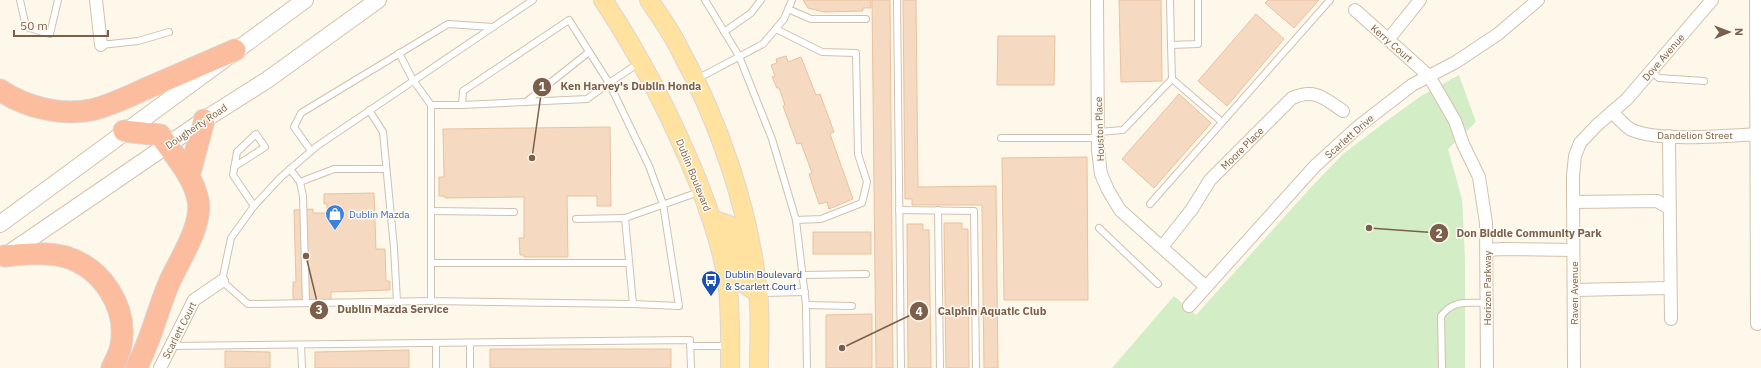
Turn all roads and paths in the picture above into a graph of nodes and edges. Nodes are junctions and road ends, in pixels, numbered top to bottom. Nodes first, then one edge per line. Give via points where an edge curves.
1 (20, 0) edge
2 (58, 0) edge
3 (96, 0) edge
4 (305, 0) edge
5 (378, 0) edge
6 (533, 0) edge
7 (603, 0) edge
8 (649, 0) edge
9 (705, 0) edge
10 (761, 0) edge
11 (792, 0) edge
12 (897, 0) edge
13 (1097, 0) edge
14 (1170, 0) edge
15 (1198, 0) edge
16 (1330, 0) edge
17 (1420, 0) edge
18 (1538, 0) edge
19 (1712, 0) edge
20 (1756, 0) edge
21 (788, 9) junction
22 (1355, 10) dead end
23 (866, 19) dead end
24 (493, 27) junction
25 (776, 28) junction
26 (169, 32) dead end
27 (724, 32) junction
28 (1388, 40) junction
29 (101, 45) joint
30 (1171, 45) junction
31 (235, 50) junction
32 (589, 52) junction
33 (399, 53) junction
34 (739, 56) junction
35 (641, 62) junction
36 (1651, 71) junction
37 (1429, 76) junction
38 (1172, 79) junction
39 (414, 80) junction
40 (695, 80) junction
41 (1704, 81) dead end
42 (609, 83) junction
43 (0, 90) edge
44 (526, 102) junction
45 (431, 105) junction
46 (462, 105) junction
47 (369, 110) junction
48 (1343, 111) dead end
49 (1612, 112) junction
50 (204, 120) junction
51 (1222, 122) junction
52 (124, 131) junction
53 (1759, 134) edge
54 (1098, 135) junction
55 (1669, 136) junction
56 (1001, 138) dead end
57 (167, 145) junction
58 (311, 151) junction
59 (234, 167) junction
60 (290, 169) junction
61 (386, 169) junction
62 (189, 176) junction
63 (300, 182) junction
64 (701, 191) junction
65 (1573, 202) junction
66 (663, 204) junction
67 (1150, 204) dead end
68 (254, 206) junction
69 (1669, 208) junction
70 (899, 210) junction
71 (938, 210) junction
72 (431, 211) junction
73 (514, 212) dead end
74 (625, 218) junction
75 (576, 219) dead end
76 (712, 219) junction
77 (796, 220) junction
78 (0, 224) edge
79 (1099, 228) dead end
80 (1162, 247) junction
81 (1487, 250) junction
82 (1573, 250) junction
83 (8, 255) edge
84 (1759, 261) edge
85 (431, 263) junction
86 (629, 263) junction
87 (803, 274) junction
88 (866, 274) dead end
89 (222, 281) junction
90 (1158, 284) dead end
91 (1206, 287) junction
92 (1669, 288) junction
93 (1574, 290) junction
94 (804, 292) junction
95 (758, 293) junction
96 (431, 301) junction
97 (396, 302) junction
98 (306, 303) junction
99 (1487, 303) junction
100 (633, 304) junction
101 (806, 305) junction
102 (852, 306) dead end
103 (1189, 306) dead end
104 (1671, 319) dead end
105 (1757, 324) dead end
106 (470, 343) junction
107 (436, 344) junction
108 (301, 345) junction
109 (171, 346) junction
110 (690, 346) junction
111 (730, 346) junction
112 (112, 368) edge
113 (136, 368) edge
114 (160, 368) edge
115 (302, 368) edge
116 (436, 368) edge
117 (470, 368) edge
118 (691, 368) edge
119 (730, 368) edge
120 (759, 368) edge
121 (807, 368) edge
122 (901, 368) edge
123 (940, 368) edge
124 (976, 368) edge
125 (1442, 368) edge
126 (1487, 368) edge
127 (1574, 368) edge

1 - 2 lane via 26,27 50,34
3 - 29 street
4 - 31 main road
5 - 50 main road, Dougherty Road via 267,80
6 - 24 lane
7 - 35 main road, Dublin Boulevard
8 - 40 main road via 678,45
9 - 27 lane
10 - 27 lane via 751,13
11 - 21 lane
12 - 70 lane
13 - 54 street, Houston Place
14 - 30 lane
15 - 30 lane via 1198,44
16 - 51 lane
17 - 28 street
18 - 37 street, Scarlett Drive via 1498,34 1456,62
19 - 36 street, Dove Avenue
20 - 53 street
21 - 23 lane via 811,19
21 - 25 lane
22 - 28 street, Kerry Court
24 - 33 lane via 448,24
24 - 39 lane
25 - 34 lane via 763,44
25 - 77 lane via 822,52 856,53 858,154 867,182 862,203 821,219
26 - 29 lane via 138,41
27 - 34 lane
28 - 37 street, Kerry Court
30 - 38 lane
31 - 43 highway via 91,110 48,110 21,101
31 - 52 main road
32 - 42 lane
32 - 44 lane
32 - 46 lane via 569,20 463,91
33 - 39 lane
33 - 58 lane via 300,114 294,127
34 - 40 lane
34 - 77 lane via 772,139
35 - 42 lane
35 - 64 main road, Dublin Boulevard via 660,97
36 - 41 lane via 1659,78
36 - 49 street, Dove Avenue
37 - 81 street, Horizon Parkway via 1455,121 1479,177
37 - 91 street, Scarlett Drive via 1412,85 1359,126 1315,166
38 - 51 lane
38 - 54 lane via 1123,130
39 - 45 lane
39 - 47 lane
40 - 95 main road via 713,118 735,181 746,223
42 - 44 lane via 587,99
42 - 66 lane via 649,166
44 - 46 lane
45 - 46 lane
45 - 72 lane
47 - 58 lane
47 - 61 lane via 383,132
48 - 80 street, Moore Place via 1320,95 1302,93 1292,98 1210,180 1192,209
49 - 55 street, Dandelion Street via 1629,128 1645,134
49 - 65 street, Raven Avenue via 1580,143 1575,156
50 - 57 main road, Dougherty Road
50 - 62 highway
51 - 67 lane
52 - 57 highway via 160,135
52 - 78 main road
53 - 55 street, Dandelion Street
53 - 84 street
54 - 56 lane
54 - 80 street, Houston Place via 1102,174 1108,190 1120,210
55 - 69 street
57 - 62 highway
57 - 83 main road, Dougherty Road
58 - 60 lane
59 - 59 lane via 237,152 256,134 265,146
59 - 68 lane via 233,175
60 - 63 lane
60 - 68 lane
61 - 63 lane via 334,169
61 - 97 lane via 394,248
62 - 113 highway via 198,201 197,221
63 - 98 lane via 303,196
64 - 66 lane
64 - 76 main road, Dublin Boulevard
65 - 69 street via 1657,201
65 - 82 street, Raven Avenue
66 - 74 lane
66 - 100 lane via 679,306
68 - 89 lane via 231,238
69 - 92 street
70 - 71 lane
70 - 122 lane
71 - 123 lane
71 - 124 lane via 974,211
72 - 73 lane
72 - 85 lane
74 - 75 lane
74 - 86 lane
76 - 95 main road via 729,225 743,283
76 - 111 main road, Dublin Boulevard via 727,280
77 - 87 lane
79 - 90 lane
80 - 91 street, Houston Place
81 - 82 street
81 - 99 street, Horizon Parkway
82 - 93 street, Raven Avenue
83 - 112 highway via 43,254 66,257 84,265 102,279 115,299 121,321 121,345
84 - 105 street
85 - 86 lane
85 - 96 lane
86 - 100 lane
87 - 88 lane
87 - 94 lane
89 - 98 lane via 248,304
89 - 109 street, Scarlett Court via 194,300
91 - 103 street, Scarlett Drive
92 - 93 street
92 - 104 street
93 - 127 street, Raven Avenue
94 - 95 lane
94 - 101 lane
95 - 120 main road
96 - 97 lane
96 - 100 lane
97 - 98 lane
99 - 125 lane via 1457,303 1441,316
99 - 126 street, Horizon Parkway
101 - 102 lane
101 - 121 lane
106 - 107 lane
106 - 110 lane via 690,340
106 - 117 lane
107 - 108 lane
107 - 116 lane
108 - 109 lane
108 - 115 lane
109 - 114 street, Scarlett Court
110 - 111 lane
110 - 118 lane
111 - 119 main road, Dublin Boulevard

